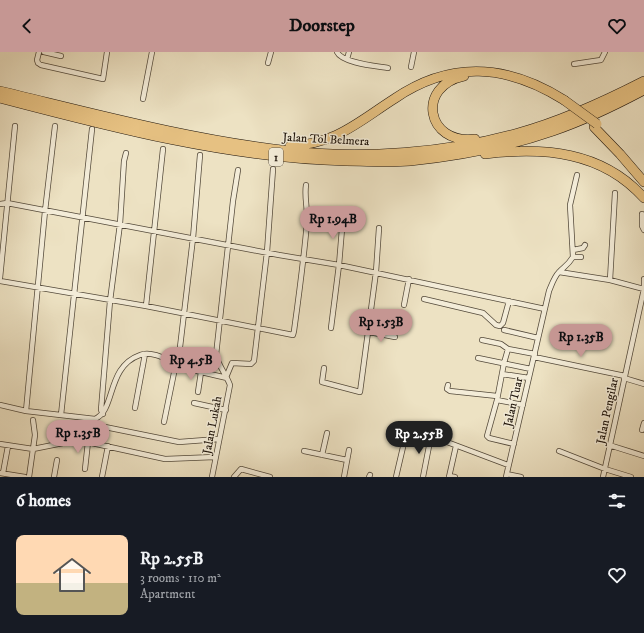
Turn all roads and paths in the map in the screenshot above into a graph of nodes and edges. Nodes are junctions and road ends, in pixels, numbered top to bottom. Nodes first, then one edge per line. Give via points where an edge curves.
1 (39, 52) edge
2 (44, 52) edge
3 (107, 52) edge
4 (152, 52) edge
5 (271, 52) edge
6 (337, 52) edge
7 (349, 52) edge
8 (414, 52) edge
9 (605, 52) edge
10 (61, 56) dead end
11 (347, 59) junction
12 (268, 63) dead end
13 (574, 64) dead end
14 (388, 68) dead end
15 (411, 68) dead end
16 (644, 81) edge
17 (644, 90) edge
18 (0, 91) edge
19 (0, 98) edge
20 (143, 98) dead end
21 (563, 101) junction
22 (15, 126) dead end
23 (55, 126) dead end
24 (595, 126) junction
25 (92, 129) dead end
26 (518, 133) junction
27 (251, 146) junction
28 (163, 149) dead end
29 (126, 153) dead end
30 (200, 156) dead end
31 (424, 159) junction
32 (273, 169) dead end
33 (238, 170) dead end
34 (577, 174) dead end
35 (644, 177) edge
36 (644, 182) edge
37 (306, 185) dead end
38 (615, 193) dead end
39 (644, 198) edge
40 (8, 203) junction
41 (0, 204) edge
42 (45, 211) junction
43 (642, 214) dead end
44 (82, 217) junction
45 (343, 217) dead end
46 (120, 224) junction
47 (379, 228) dead end
48 (644, 230) edge
49 (155, 232) junction
50 (192, 238) junction
51 (229, 245) junction
52 (586, 245) dead end
53 (573, 250) junction
54 (267, 252) junction
55 (573, 257) junction
56 (581, 257) dead end
57 (303, 259) junction
58 (339, 265) junction
59 (376, 272) junction
60 (559, 272) junction
61 (0, 279) edge
62 (409, 279) junction
63 (644, 279) edge
64 (610, 280) junction
65 (38, 287) junction
66 (644, 289) edge
67 (73, 294) junction
68 (424, 299) dead end
69 (110, 301) junction
70 (509, 302) junction
71 (404, 305) dead end
72 (146, 306) junction
73 (545, 309) junction
74 (184, 314) junction
75 (221, 321) junction
76 (259, 328) junction
77 (331, 328) dead end
78 (504, 330) dead end
79 (369, 332) junction
80 (395, 337) dead end
81 (538, 338) junction
82 (482, 340) dead end
83 (508, 348) junction
84 (145, 354) junction
85 (534, 356) junction
86 (478, 358) dead end
87 (504, 362) junction
88 (177, 363) junction
89 (324, 368) dead end
90 (531, 369) junction
91 (201, 372) junction
92 (502, 374) junction
93 (227, 376) junction
94 (624, 377) junction
95 (529, 378) junction
96 (644, 384) edge
97 (448, 385) dead end
98 (198, 392) dead end
99 (497, 398) junction
100 (194, 403) dead end
101 (0, 405) edge
102 (523, 405) junction
103 (135, 408) dead end
104 (26, 410) junction
105 (226, 410) junction
106 (103, 414) junction
107 (60, 415) junction
108 (33, 420) dead end
109 (164, 422) dead end
110 (644, 423) edge
111 (105, 427) dead end
112 (642, 430) dead end
113 (327, 433) dead end
114 (431, 436) junction
115 (219, 439) junction
116 (88, 442) junction
117 (0, 444) edge
118 (514, 444) junction
119 (610, 445) junction
120 (8, 446) junction
121 (108, 446) junction
122 (456, 446) junction
123 (33, 449) junction
124 (349, 450) dead end
125 (304, 451) dead end
126 (559, 451) dead end
127 (322, 455) junction
128 (644, 456) edge
129 (216, 457) junction
130 (57, 460) dead end
131 (347, 460) junction
132 (508, 465) junction
133 (85, 469) dead end
134 (605, 469) junction
135 (2, 473) edge
136 (15, 476) edge
137 (449, 476) edge
138 (506, 476) edge
139 (25, 477) edge
140 (29, 477) edge
141 (54, 477) edge
142 (102, 477) edge
143 (212, 477) edge
144 (234, 477) edge
145 (270, 477) edge
146 (344, 477) edge
147 (396, 477) edge
148 (423, 477) edge
149 (456, 477) edge
150 (521, 477) edge
151 (603, 477) edge
152 (631, 477) edge

1 - 3 street via 37,60 41,65 103,79
2 - 10 street
4 - 20 street
5 - 12 street
6 - 11 street
7 - 11 street
8 - 15 street
9 - 13 street via 601,60
11 - 14 street
16 - 26 highway, Jalan Tol Belmera / 1 via 573,115
17 - 31 highway, Jalan Tol Belmera / 1 via 612,107 552,132 474,152
18 - 27 highway, Jalan Tol Belmera / 1 via 163,130
19 - 31 highway, Jalan Tol Belmera / 1 via 157,137 250,154 333,161
21 - 24 highway
21 - 26 highway via 525,83 479,75 450,80 435,96 432,111 436,124 450,136 469,139
21 - 27 highway via 542,87 509,74 486,71 458,72 439,76 407,90 354,127 326,140 301,146
22 - 40 street
23 - 42 street
24 - 35 highway via 627,155
24 - 36 highway
25 - 44 street
26 - 27 highway, Jalan Tol Belmera / 1 via 477,143 412,152 334,153
28 - 49 street
29 - 46 street
30 - 50 street
31 - 39 highway via 526,151 569,154 621,177
32 - 54 street
33 - 51 street
34 - 53 street via 570,205
37 - 57 street via 307,215
38 - 64 street
40 - 41 street
40 - 42 street
40 - 61 street
42 - 44 street
42 - 65 street
43 - 48 street
44 - 46 street
44 - 67 street
45 - 58 street
46 - 49 street
46 - 69 street
47 - 59 street
49 - 50 street
49 - 72 street
50 - 51 street
50 - 74 street
51 - 54 street
51 - 75 street
52 - 53 street
53 - 55 street
54 - 57 street
54 - 76 street
55 - 56 street
55 - 60 street, Jalan Tuar via 569,265
57 - 58 street
57 - 76 street via 294,333 291,335
58 - 59 street
58 - 77 street
59 - 62 street
59 - 79 street
60 - 64 street
60 - 73 street, Jalan Tuar via 552,283
61 - 65 street
62 - 70 street
62 - 71 street
63 - 66 street, Jalan Pengilar
64 - 66 street
65 - 67 street
65 - 104 street
66 - 94 street, Jalan Pengilar
67 - 69 street
67 - 107 street
68 - 70 street via 483,313 500,326
69 - 72 street
69 - 106 street via 101,410
70 - 73 street
72 - 74 street
73 - 81 street, Jalan Tuar
74 - 75 street
74 - 88 street
75 - 76 street
75 - 93 street via 216,356
76 - 93 street via 253,363 232,363
78 - 81 street
79 - 80 street
79 - 89 street via 360,392 323,382
81 - 85 street, Jalan Tuar
82 - 83 street via 502,344
83 - 85 street
83 - 87 street
84 - 88 street
84 - 103 street
84 - 106 street via 134,358 119,372
85 - 90 street, Jalan Tuar
85 - 94 street
86 - 87 street
87 - 90 street
87 - 92 street
88 - 91 street
88 - 109 street
90 - 95 street, Jalan Tuar
91 - 93 street
91 - 98 street
92 - 95 street
92 - 99 street
93 - 105 street, Jalan Lukah via 230,385
94 - 96 street
94 - 119 street, Jalan Pengilar
95 - 102 street, Jalan Tuar
97 - 99 street via 450,390
99 - 102 street
99 - 118 street via 487,436
100 - 105 street
101 - 104 street
102 - 118 street, Jalan Tuar
104 - 107 street
105 - 115 street, Jalan Lukah
106 - 107 street via 90,420
108 - 123 street
110 - 112 street
111 - 115 street via 179,442
113 - 127 street
114 - 122 street
114 - 147 street via 407,430
114 - 148 street
115 - 129 street, Jalan Lukah
116 - 121 street
116 - 123 street via 78,440
116 - 133 street
117 - 120 street
118 - 132 street, Jalan Tuar
119 - 128 street
119 - 134 street, Jalan Pengilar
120 - 123 street
120 - 135 street
121 - 129 street via 165,459
121 - 142 street
122 - 132 street
122 - 137 street
123 - 140 street
124 - 131 street
125 - 127 street
126 - 134 street
127 - 131 street
129 - 143 street, Jalan Lukah
130 - 141 street
131 - 146 street
132 - 138 street, Jalan Tuar
134 - 151 street, Jalan Pengilar
134 - 152 street
135 - 136 street
136 - 139 street
137 - 149 street
138 - 150 street
144 - 145 street via 240,469

